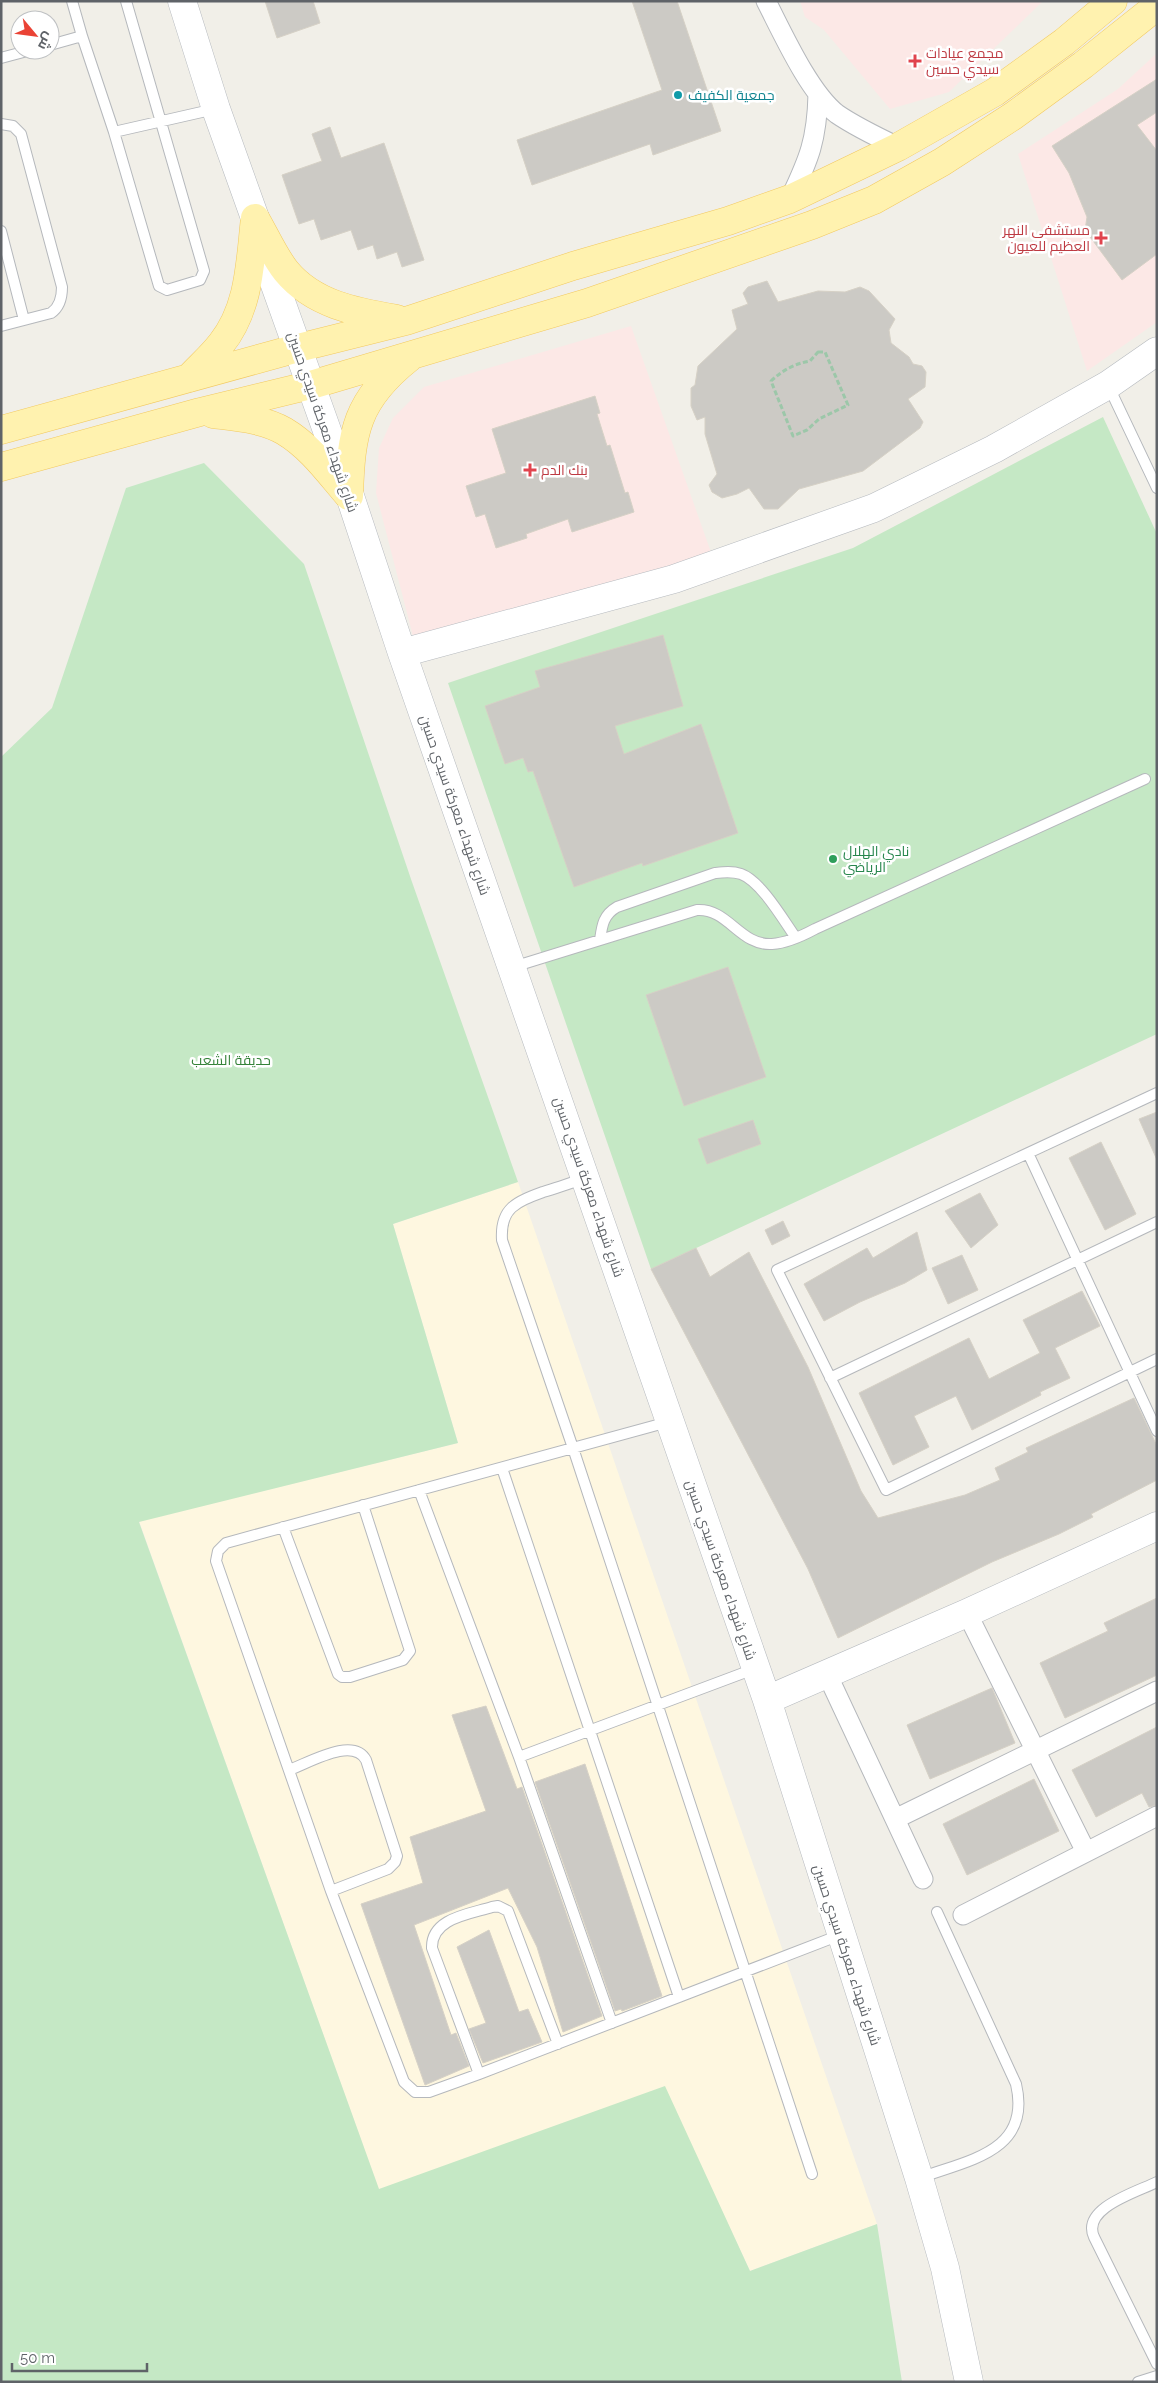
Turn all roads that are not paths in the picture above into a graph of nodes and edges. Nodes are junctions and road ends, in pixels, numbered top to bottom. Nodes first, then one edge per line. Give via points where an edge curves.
1 (72, 1) edge
2 (126, 1) edge
3 (182, 1) edge
4 (766, 1) edge
5 (1113, 1) edge
6 (1157, 6) edge
7 (82, 36) junction
8 (60, 42) edge
9 (818, 94) junction
10 (216, 109) junction
11 (162, 121) junction
12 (1, 124) edge
13 (114, 132) junction
14 (898, 147) junction
15 (790, 199) junction
16 (255, 218) junction
17 (1, 231) edge
18 (24, 320) junction
19 (406, 321) junction
20 (1, 326) edge
21 (298, 348) junction
22 (1157, 351) edge
23 (415, 353) junction
24 (189, 378) junction
25 (311, 385) junction
26 (1108, 385) junction
27 (200, 412) junction
28 (1, 430) edge
29 (1, 467) edge
30 (1157, 488) edge
31 (349, 496) junction
32 (402, 652) junction
33 (1144, 779) dead end
34 (796, 938) junction
35 (600, 940) junction
36 (512, 967) junction
37 (1157, 1093) edge
38 (1028, 1152) junction
39 (586, 1178) junction
40 (1157, 1222) edge
41 (1078, 1259) junction
42 (1157, 1359) edge
43 (1129, 1372) junction
44 (830, 1378) junction
45 (669, 1422) junction
46 (1157, 1432) edge
47 (573, 1448) junction
48 (502, 1468) junction
49 (419, 1490) junction
50 (363, 1505) junction
51 (283, 1526) junction
52 (1157, 1526) edge
53 (967, 1613) junction
54 (755, 1668) junction
55 (828, 1674) junction
56 (1157, 1691) edge
57 (767, 1700) junction
58 (656, 1705) junction
59 (589, 1730) junction
60 (1036, 1750) junction
61 (519, 1757) junction
62 (290, 1770) junction
63 (1157, 1816) edge
64 (895, 1819) junction
65 (1086, 1852) junction
66 (923, 1879) dead end
67 (331, 1891) junction
68 (937, 1912) dead end
69 (963, 1915) dead end
70 (840, 1935) junction
71 (745, 1972) junction
72 (679, 1997) junction
73 (612, 2023) junction
74 (558, 2044) junction
75 (479, 2074) junction
76 (812, 2174) dead end
77 (919, 2178) junction
78 (1157, 2182) edge
79 (1157, 2364) edge
80 (1157, 2376) edge
81 (969, 2382) edge
82 (1138, 2382) edge

1 - 7 lane
2 - 11 lane
3 - 10 main road, شارع شهداء معركة سيدي حسين
4 - 9 street
5 - 14 main road via 1064,42 995,92
6 - 23 main road via 1013,116 942,162 874,200 812,225 596,300
7 - 8 lane
7 - 13 lane
9 - 14 street via 844,118
9 - 15 street via 815,138
10 - 11 lane
10 - 16 main road, شارع شهداء معركة سيدي حسين
11 - 13 lane
11 - 13 lane via 204,271 200,280 166,290 157,280
12 - 18 lane via 13,126 22,134 62,287 57,309
14 - 15 main road
15 - 19 main road via 728,222 573,266
16 - 19 main road via 287,271 304,287 326,302 348,310
16 - 21 main road, شارع شهداء معركة سيدي حسين via 259,240
16 - 24 main road via 250,266 238,316 222,343
17 - 18 lane
18 - 20 lane
19 - 21 main road
21 - 24 main road
21 - 25 main road, شارع شهداء معركة سيدي حسين
22 - 26 main road
23 - 25 main road
23 - 31 main road via 388,375 370,399 358,423 351,451
24 - 28 main road
25 - 27 main road
25 - 31 main road, شارع شهداء معركة سيدي حسين
26 - 30 lane
26 - 32 main road via 994,449 874,508 674,579
27 - 29 main road
27 - 31 main road via 244,418 283,430 312,452
31 - 32 main road, شارع شهداء معركة سيدي حسين
32 - 36 main road, شارع شهداء معركة سيدي حسين
33 - 34 lane
34 - 35 lane via 772,944 753,941 707,909 685,912
34 - 35 lane via 755,883 743,874 730,871 715,873 617,907 607,913
35 - 36 lane
36 - 39 main road, شارع شهداء معركة سيدي حسين
37 - 38 lane
38 - 41 lane
38 - 44 lane via 777,1270
39 - 45 main road, شارع شهداء معركة سيدي حسين
39 - 47 lane via 519,1201 504,1216 501,1229
40 - 41 lane
41 - 43 lane
41 - 44 lane
42 - 43 lane
43 - 44 lane via 886,1490
43 - 46 lane
45 - 47 lane
45 - 54 main road, شارع شهداء معركة سيدي حسين
47 - 48 lane
47 - 58 lane
48 - 49 lane
48 - 59 lane
49 - 50 lane
49 - 61 lane
50 - 51 lane
50 - 51 lane via 410,1651 404,1660 350,1677 338,1674
51 - 62 lane via 226,1543 218,1551 216,1561
52 - 53 main road
53 - 55 main road
53 - 60 street
54 - 57 main road, شارع شهداء معركة سيدي حسين
54 - 58 lane
55 - 57 main road
55 - 64 street
56 - 60 street
57 - 70 main road, شارع شهداء معركة سيدي حسين
58 - 59 lane
58 - 71 lane
59 - 61 lane
59 - 72 lane
60 - 64 street
60 - 65 street
61 - 73 lane
62 - 67 lane
62 - 67 lane via 348,1748 364,1756 370,1769 397,1849 396,1862 388,1870
63 - 65 street
64 - 66 street
65 - 69 street
67 - 75 lane via 407,2087 422,2093
68 - 77 lane via 1016,2084 1019,2108 1012,2132 995,2150
70 - 71 lane
70 - 77 main road, شارع شهداء معركة سيدي حسين
71 - 72 lane
71 - 76 lane
72 - 73 lane
73 - 74 lane
74 - 75 lane
74 - 75 lane via 508,1911 492,1907 443,1924 433,1935 432,1948
77 - 81 main road, شارع شهداء معركة سيدي حسين via 945,2268
78 - 79 lane via 1101,2210 1091,2225
80 - 82 lane

